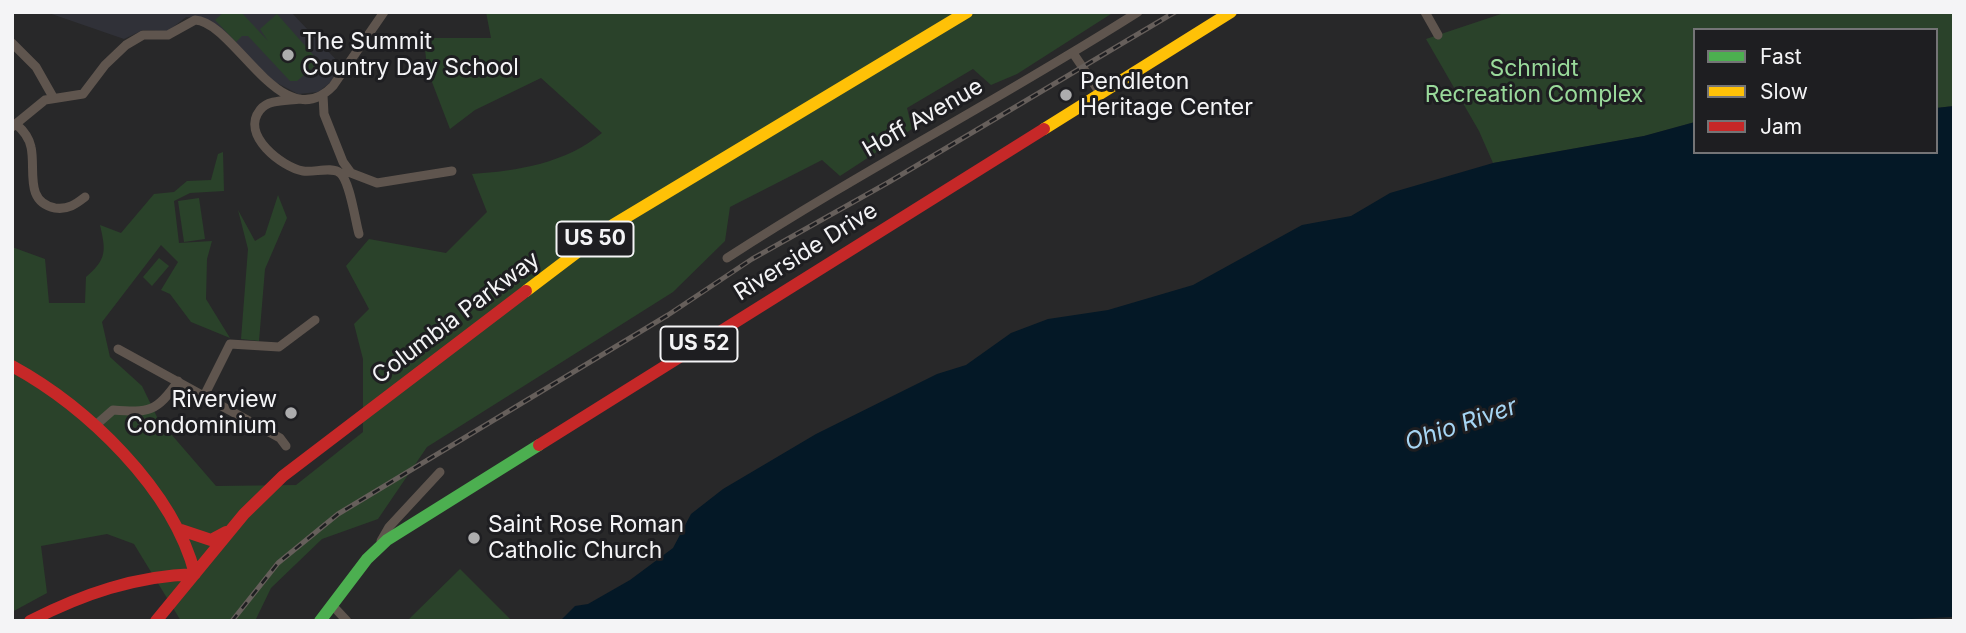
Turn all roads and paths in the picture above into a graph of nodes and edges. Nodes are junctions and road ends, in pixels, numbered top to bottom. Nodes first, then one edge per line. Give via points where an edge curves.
1 (384, 12) edge
2 (967, 12) edge
3 (1138, 12) edge
4 (1231, 12) edge
5 (1425, 12) edge
6 (1437, 35) dead end
7 (12, 43) edge
8 (1073, 53) junction
9 (42, 81) junction
10 (1100, 93) junction
11 (323, 95) junction
12 (53, 97) junction
13 (302, 99) junction
14 (36, 106) junction
15 (14, 126) edge
16 (452, 171) dead end
17 (85, 197) dead end
18 (359, 234) dead end
19 (727, 258) dead end
20 (316, 320) dead end
21 (118, 349) dead end
22 (12, 366) edge
23 (178, 381) junction
24 (204, 396) junction
25 (97, 424) junction
26 (286, 446) dead end
27 (440, 472) dead end
28 (238, 521) junction
29 (181, 530) junction
30 (376, 549) junction
31 (195, 575) junction
32 (331, 605) junction
33 (30, 621) edge
34 (156, 621) edge
35 (320, 621) edge
36 (347, 621) edge

1 - 11 street
2 - 28 main road, Columbia Parkway / US 50 via 613,225 282,477
3 - 8 street, Hoff Avenue
4 - 10 main road, Riverside Drive / US 52
5 - 6 street
7 - 9 street via 31,61
8 - 10 street
8 - 19 street, Hoff Avenue
9 - 12 street
9 - 14 street
10 - 30 main road, Riverside Drive / US 52
11 - 13 street
11 - 16 street via 324,114 351,173 377,183
12 - 13 street via 83,94 126,45 143,35 168,35 195,20 212,26 268,82
12 - 14 street
13 - 18 street via 261,109 256,120 259,137 287,166 340,172
14 - 15 street
15 - 17 street via 31,144 32,184 40,200 53,208 67,208
20 - 24 street via 279,347 230,344
21 - 23 street
22 - 25 main road via 50,387
23 - 24 street
23 - 25 street via 156,407 144,412 113,410
24 - 26 street via 280,438
25 - 29 main road
27 - 30 street via 388,527
28 - 29 main road via 211,540
28 - 31 main road, Columbia Parkway / US 50
29 - 31 main road
30 - 32 main road, Riverside Drive / US 52
31 - 33 main road via 139,579
31 - 34 main road, Columbia Parkway / US 50
32 - 35 main road, Riverside Drive / US 52
32 - 36 street

